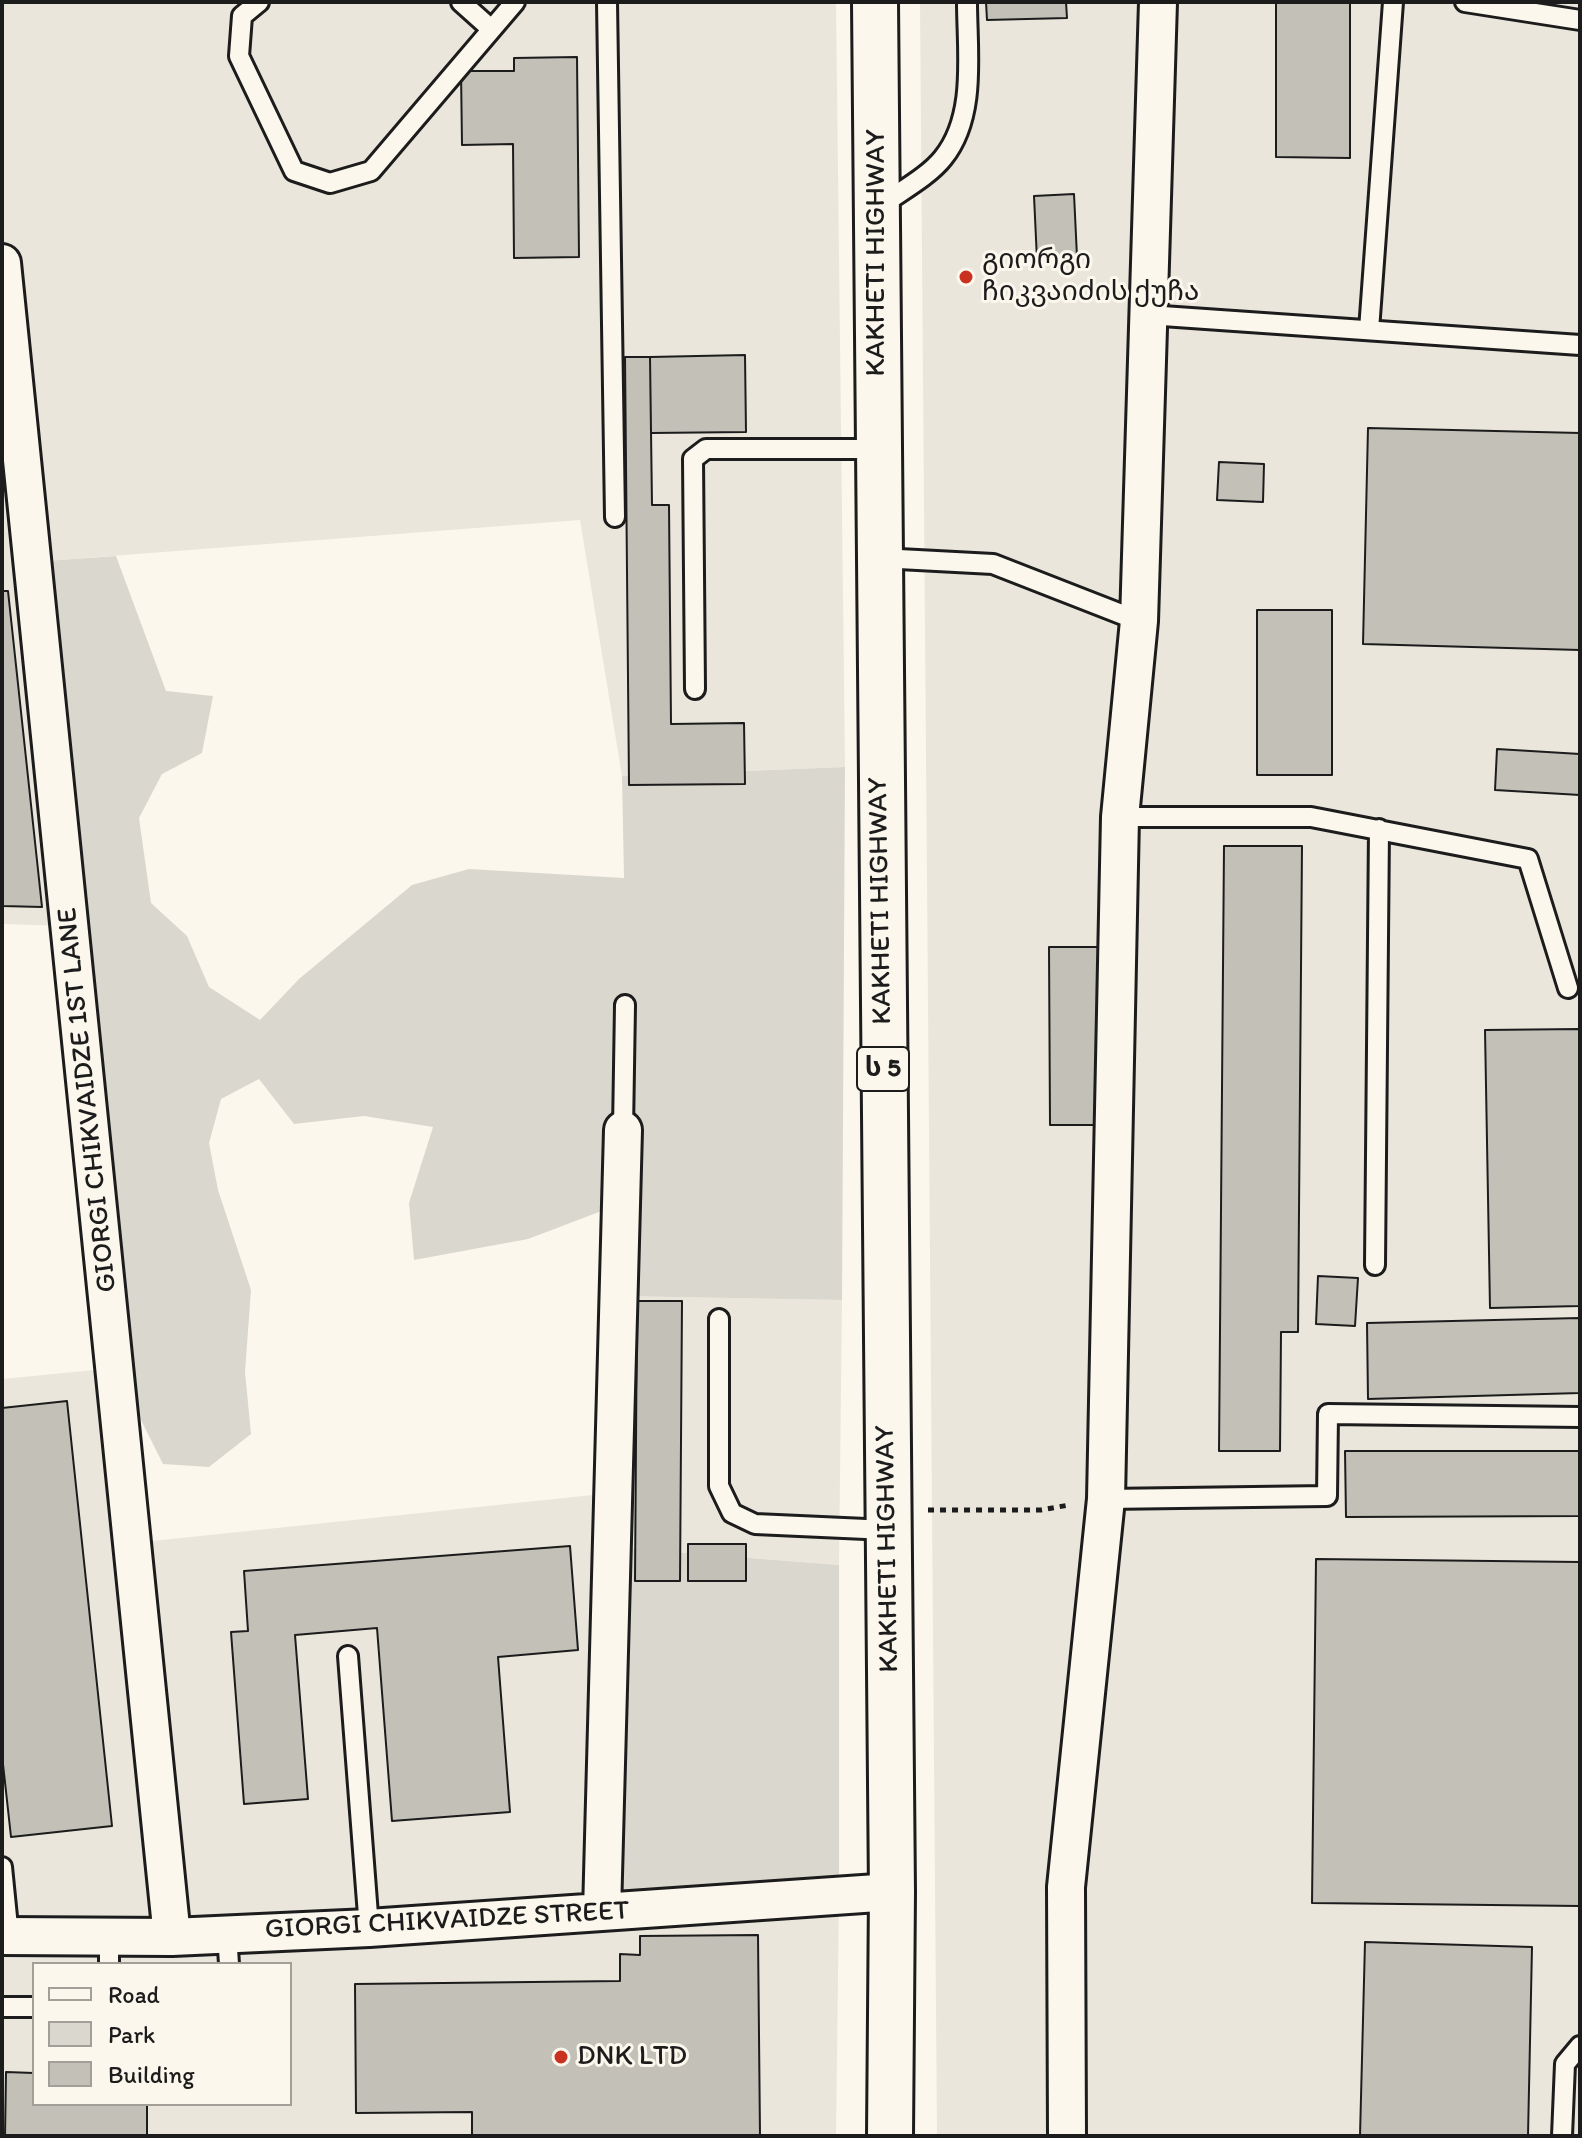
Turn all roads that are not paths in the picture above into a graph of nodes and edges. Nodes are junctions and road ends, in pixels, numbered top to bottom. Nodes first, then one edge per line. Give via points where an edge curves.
1 (259, 2) edge
2 (461, 2) edge
3 (515, 2) edge
4 (607, 2) edge
5 (875, 2) edge
6 (967, 2) edge
7 (1158, 2) edge
8 (1393, 2) edge
9 (1465, 2) edge
10 (1580, 20) edge
11 (490, 28) junction
12 (877, 209) junction
13 (2, 263) edge
14 (1148, 315) junction
15 (1369, 330) junction
16 (1580, 345) edge
17 (879, 449) junction
18 (615, 517) dead end
19 (880, 558) junction
20 (1139, 621) junction
21 (695, 689) dead end
22 (1120, 817) junction
23 (1379, 829) junction
24 (1568, 988) dead end
25 (625, 1005) dead end
26 (623, 1130) joint
27 (1375, 1265) dead end
28 (719, 1319) dead end
29 (1580, 1417) edge
30 (1106, 1499) junction
31 (888, 1520) junction
32 (348, 1656) dead end
33 (2, 1867) edge
34 (892, 1892) junction
35 (602, 1912) junction
36 (369, 1928) junction
37 (5, 1936) edge
38 (172, 1937) junction
39 (228, 1949) edge
40 (109, 1950) edge
41 (2, 2007) edge
42 (32, 2007) edge
43 (1580, 2046) edge
44 (890, 2136) edge
45 (1067, 2136) edge
46 (1562, 2136) edge

1 - 11 lane via 242,16 239,56 294,171 330,183 371,171
2 - 11 lane
3 - 11 lane
4 - 18 lane
5 - 12 highway, KAKHETI HIGHWAY / ს 5
6 - 12 lane via 968,95 958,130 943,159
7 - 14 street
8 - 15 lane
9 - 10 lane
12 - 17 highway, KAKHETI HIGHWAY / ს 5
13 - 38 street, GIORGI CHIKVAIDZE 1ST LANE
14 - 15 lane
14 - 20 street
15 - 16 lane
17 - 19 highway, KAKHETI HIGHWAY / ს 5
17 - 21 lane via 706,449 693,459
19 - 20 lane via 993,564
19 - 31 highway, KAKHETI HIGHWAY / ს 5
20 - 22 street
22 - 23 lane via 1311,817
22 - 30 street
23 - 24 lane via 1528,859
23 - 27 lane
25 - 26 lane
26 - 35 street
28 - 31 lane via 719,1486 732,1513 755,1524
29 - 30 lane via 1328,1414 1327,1496
30 - 45 street via 1066,1887
31 - 34 highway, KAKHETI HIGHWAY / ს 5
32 - 36 lane
33 - 37 lane
34 - 35 street, GIORGI CHIKVAIDZE STREET
34 - 44 highway, KAKHETI HIGHWAY / ს 5
35 - 36 street, GIORGI CHIKVAIDZE STREET
36 - 39 street, GIORGI CHIKVAIDZE STREET
37 - 40 street, GIORGI CHIKVAIDZE STREET
38 - 39 street, GIORGI CHIKVAIDZE STREET
38 - 40 street, GIORGI CHIKVAIDZE STREET
41 - 42 lane
43 - 46 lane via 1565,2064

